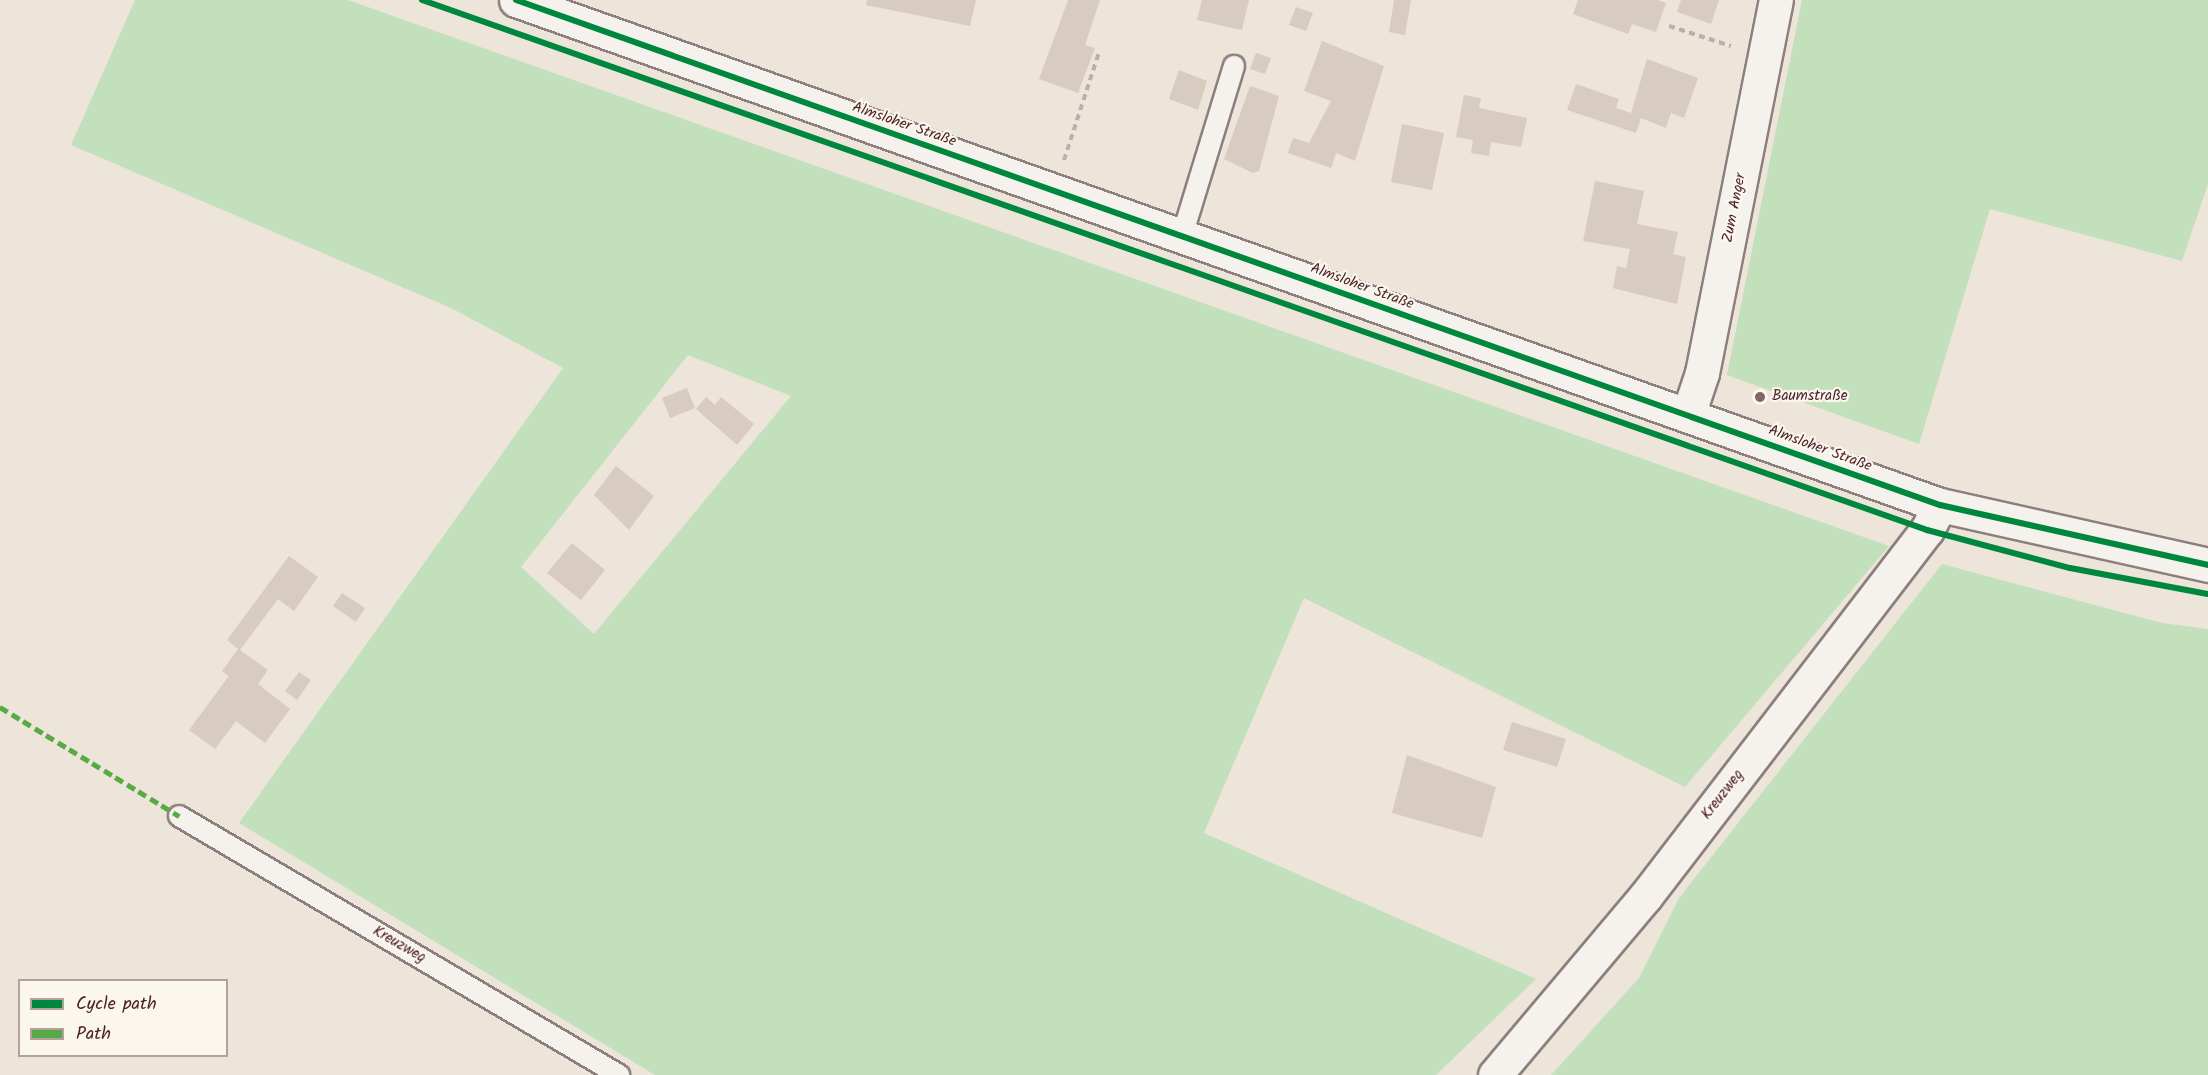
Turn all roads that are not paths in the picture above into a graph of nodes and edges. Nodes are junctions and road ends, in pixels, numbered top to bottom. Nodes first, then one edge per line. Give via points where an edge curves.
1 (516, 0) edge
2 (1776, 0) edge
3 (1234, 66) dead end
4 (1182, 236) junction
5 (1688, 415) junction
6 (1940, 505) junction
7 (2208, 565) edge
8 (179, 816) dead end
9 (619, 1075) edge
10 (1495, 1075) edge

1 - 4 street, Almsloher Straße
2 - 5 street, Zum Anger via 1701,373
3 - 4 lane
4 - 5 street, Almsloher Straße
5 - 6 street, Almsloher Straße
6 - 7 street, Almsloher Straße
6 - 10 street, Kreuzweg via 1927,530 1645,897
8 - 9 lane, Kreuzweg

